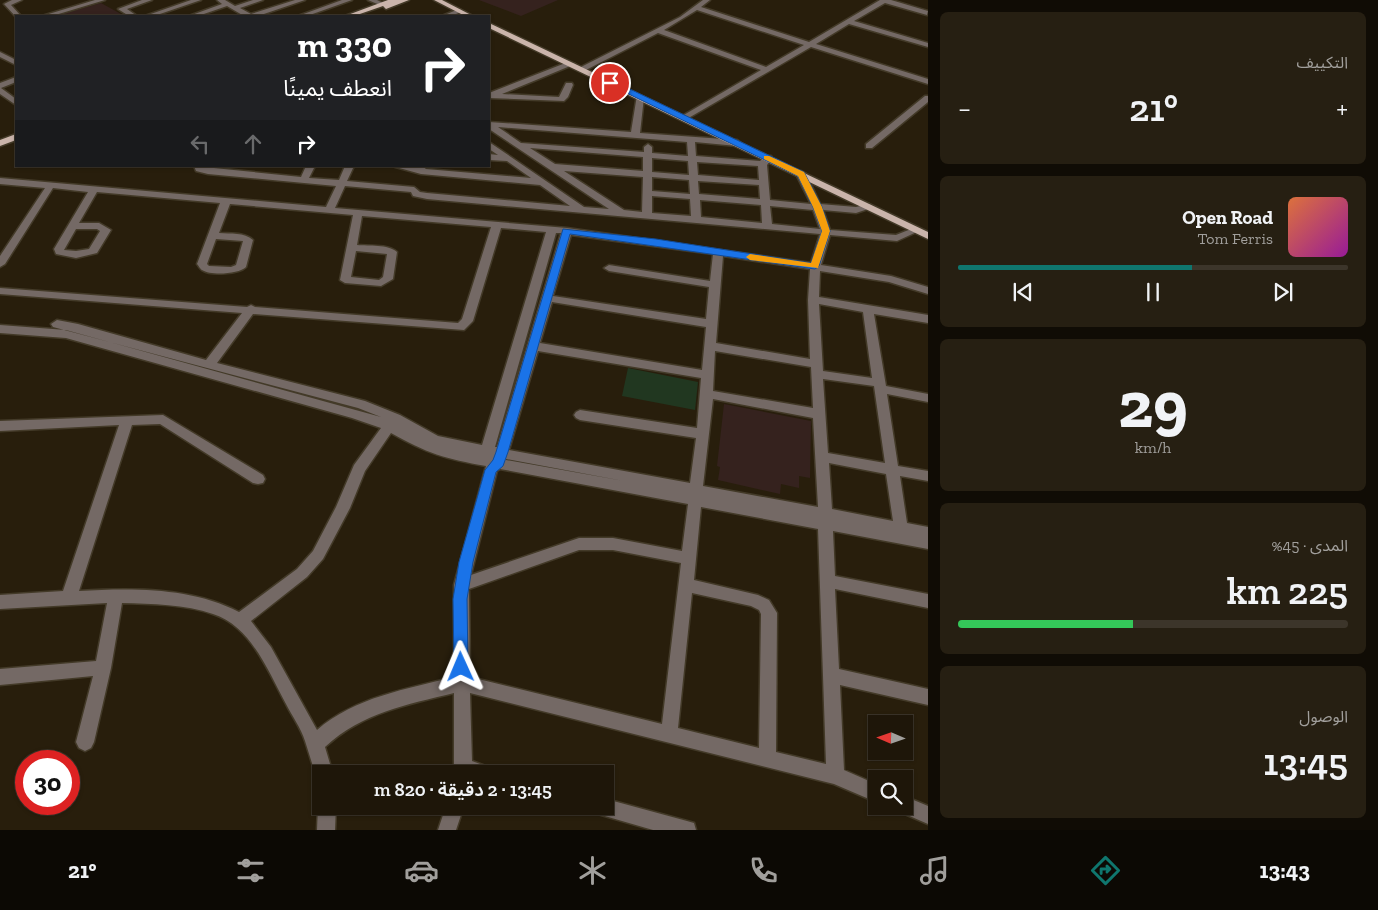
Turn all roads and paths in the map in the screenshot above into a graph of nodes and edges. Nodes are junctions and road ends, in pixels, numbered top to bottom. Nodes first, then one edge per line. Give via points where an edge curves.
1 (15, 0) edge
2 (102, 0) edge
3 (106, 0) edge
4 (146, 0) edge
5 (198, 0) edge
6 (260, 0) edge
7 (302, 0) edge
8 (349, 0) edge
9 (371, 0) edge
10 (394, 0) edge
11 (406, 0) edge
12 (439, 0) edge
13 (707, 0) edge
14 (885, 0) edge
15 (223, 2) edge
16 (382, 4) junction
17 (234, 8) junction
18 (696, 8) junction
19 (121, 9) junction
20 (164, 11) junction
21 (242, 12) junction
22 (455, 13) edge
23 (927, 13) edge
24 (17, 15) edge
25 (49, 15) edge
26 (132, 15) edge
27 (151, 15) edge
28 (194, 15) edge
29 (234, 15) edge
30 (249, 15) edge
31 (254, 15) edge
32 (304, 15) edge
33 (351, 15) edge
34 (363, 15) edge
35 (848, 22) junction
36 (490, 25) edge
37 (657, 30) junction
38 (810, 45) junction
39 (928, 45) edge
40 (0, 54) edge
41 (12, 58) edge
42 (571, 64) junction
43 (581, 69) junction
44 (767, 70) junction
45 (15, 79) edge
46 (928, 82) edge
47 (569, 85) dead end
48 (0, 86) edge
49 (0, 90) edge
50 (492, 93) edge
51 (640, 97) junction
52 (928, 98) edge
53 (15, 102) edge
54 (685, 118) junction
55 (490, 124) edge
56 (490, 125) edge
57 (15, 132) edge
58 (635, 136) junction
59 (648, 137) junction
60 (0, 138) edge
61 (15, 138) edge
62 (691, 140) junction
63 (0, 143) edge
64 (737, 143) junction
65 (519, 145) junction
66 (490, 146) edge
67 (869, 146) dead end
68 (647, 155) junction
69 (490, 158) edge
70 (691, 158) junction
71 (509, 159) junction
72 (765, 161) junction
73 (198, 167) edge
74 (272, 167) edge
75 (310, 167) edge
76 (350, 167) edge
77 (405, 167) edge
78 (552, 167) junction
79 (422, 169) edge
80 (647, 174) junction
81 (801, 174) junction
82 (267, 176) junction
83 (693, 177) junction
84 (304, 179) junction
85 (0, 181) edge
86 (342, 182) junction
87 (542, 182) junction
88 (764, 183) junction
89 (51, 185) junction
90 (94, 189) junction
91 (552, 189) junction
92 (414, 190) junction
93 (648, 194) junction
94 (694, 197) junction
95 (226, 201) junction
96 (765, 203) junction
97 (549, 207) junction
98 (817, 207) junction
99 (869, 207) junction
100 (581, 209) junction
101 (329, 210) junction
102 (621, 212) junction
103 (358, 213) junction
104 (647, 215) junction
105 (696, 219) junction
106 (497, 225) junction
107 (73, 226) dead end
108 (767, 226) junction
109 (552, 230) junction
110 (916, 230) junction
111 (566, 231) junction
112 (826, 231) junction
113 (212, 236) junction
114 (928, 236) edge
115 (351, 248) junction
116 (718, 252) junction
117 (0, 264) edge
118 (815, 266) junction
119 (609, 268) dead end
120 (715, 285) junction
121 (0, 291) edge
122 (928, 291) edge
123 (547, 298) junction
124 (813, 300) junction
125 (250, 310) junction
126 (868, 310) junction
127 (928, 319) edge
128 (0, 322) edge
129 (712, 324) junction
130 (0, 329) edge
131 (532, 346) junction
132 (710, 346) junction
133 (209, 365) junction
134 (817, 369) junction
135 (707, 375) junction
136 (880, 386) junction
137 (708, 394) junction
138 (928, 398) edge
139 (819, 414) junction
140 (580, 415) dead end
141 (127, 420) junction
142 (0, 426) edge
143 (390, 426) junction
144 (702, 434) junction
145 (821, 457) junction
146 (493, 459) junction
147 (893, 469) junction
148 (928, 476) edge
149 (258, 479) dead end
150 (697, 494) junction
151 (825, 519) junction
152 (901, 528) junction
153 (928, 533) edge
154 (928, 543) edge
155 (689, 558) junction
156 (828, 581) junction
157 (461, 585) junction
158 (686, 585) junction
159 (70, 597) junction
160 (116, 597) junction
161 (928, 601) edge
162 (0, 602) edge
163 (239, 621) junction
164 (103, 668) junction
165 (831, 674) junction
166 (0, 677) edge
167 (462, 684) junction
168 (928, 697) edge
169 (669, 733) junction
170 (85, 742) dead end
171 (314, 745) junction
172 (767, 758) junction
173 (321, 765) edge
174 (462, 765) edge
175 (835, 776) junction
176 (868, 790) edge
177 (913, 809) edge
178 (614, 811) edge
179 (327, 815) edge
180 (452, 815) edge
181 (928, 815) edge
182 (326, 830) edge
183 (447, 830) edge
184 (686, 830) edge

1 - 24 street via 7,4
2 - 25 street
3 - 19 street
4 - 19 street
4 - 20 street
5 - 20 street
6 - 17 street
7 - 31 street
8 - 32 street
9 - 16 street
10 - 16 main road
11 - 34 main road
12 - 22 main road
13 - 18 street
14 - 23 street
14 - 35 street
15 - 17 street
15 - 28 street
16 - 33 main road
17 - 21 street
18 - 37 street
18 - 38 street
19 - 26 street
20 - 27 street
21 - 29 street
21 - 30 street
35 - 38 street
35 - 39 street
36 - 42 main road
37 - 43 street
37 - 44 street
38 - 44 street
38 - 46 street
40 - 41 street
42 - 43 main road
42 - 50 street
43 - 51 main road
44 - 54 street
45 - 48 street
47 - 50 street via 561,99
49 - 53 street
51 - 54 main road
51 - 58 street
52 - 67 street
54 - 64 main road
55 - 58 street
56 - 65 street
57 - 60 main road
58 - 59 street
59 - 62 street
59 - 68 street
61 - 63 main road
62 - 64 street
62 - 70 street
64 - 72 main road
65 - 68 street
65 - 78 street
66 - 71 street
68 - 70 street
68 - 80 street
69 - 71 street
70 - 72 street
70 - 83 street
71 - 87 street
72 - 81 main road
72 - 88 street
73 - 82 street via 208,171
74 - 82 street
75 - 84 street
76 - 86 street
77 - 79 street
78 - 80 street
78 - 102 street
79 - 87 street
79 - 92 street
80 - 83 street
80 - 93 street
81 - 98 street
81 - 99 main road
82 - 84 street
83 - 88 street
83 - 94 street
84 - 86 street
85 - 89 street
86 - 92 street
86 - 101 street
87 - 91 street
88 - 96 street
89 - 90 street
89 - 117 street
90 - 95 street
90 - 107 street
91 - 97 street
91 - 100 street
92 - 97 street via 416,194 426,196
93 - 94 street
93 - 104 street
94 - 96 street
94 - 105 street
95 - 101 street
95 - 113 street
96 - 98 street
96 - 108 street
97 - 100 street
98 - 99 street via 856,210
98 - 112 street
99 - 110 main road
100 - 102 street
101 - 103 street
102 - 104 street
103 - 106 street
103 - 115 street
104 - 105 street
105 - 108 street
106 - 109 street
106 - 125 street via 467,321 460,327
108 - 112 street
109 - 111 street
109 - 146 street
110 - 112 street via 891,239
110 - 114 main road
111 - 116 street
111 - 123 street
112 - 118 street
113 - 113 street via 203,267 232,270 241,267 248,240
115 - 115 street via 346,281 381,282 388,279 392,252
116 - 118 street
116 - 120 street
118 - 122 street via 891,279
118 - 124 street
119 - 120 street
120 - 129 street
121 - 125 street
123 - 129 street
123 - 131 street
124 - 126 street
124 - 134 street
125 - 133 street
126 - 127 street
126 - 136 street
128 - 133 street via 59,324
129 - 132 street
130 - 143 street via 66,334 361,415
131 - 135 street
131 - 146 street
132 - 134 street
132 - 135 street
133 - 146 street via 382,411 436,441
134 - 136 street
134 - 139 street
135 - 137 street
136 - 138 street
136 - 147 street
137 - 139 street
137 - 144 street
139 - 145 street
140 - 144 street
141 - 142 street
141 - 149 street via 152,419 172,424
141 - 159 street
143 - 146 street via 433,450
143 - 163 street via 359,469 343,508 318,554 296,578
144 - 150 street
145 - 147 street
145 - 151 street
146 - 150 street
146 - 157 street
147 - 148 street
147 - 152 street
150 - 151 street
150 - 155 street
151 - 152 street
151 - 154 street
151 - 156 street
152 - 153 street
155 - 157 street via 613,544 579,544
155 - 158 street
156 - 161 street
156 - 165 street
157 - 167 street
158 - 169 street
158 - 172 street via 753,600 764,606 769,614
159 - 160 street
159 - 162 street
160 - 163 street via 205,605
160 - 164 street
163 - 171 street via 266,653
164 - 166 street
164 - 170 street
165 - 168 street
165 - 175 street
167 - 169 street
167 - 171 street via 381,703 333,728
167 - 174 street
169 - 172 street
171 - 173 street
172 - 175 street
175 - 176 street
177 - 181 street
178 - 184 street
179 - 182 street
180 - 183 street

